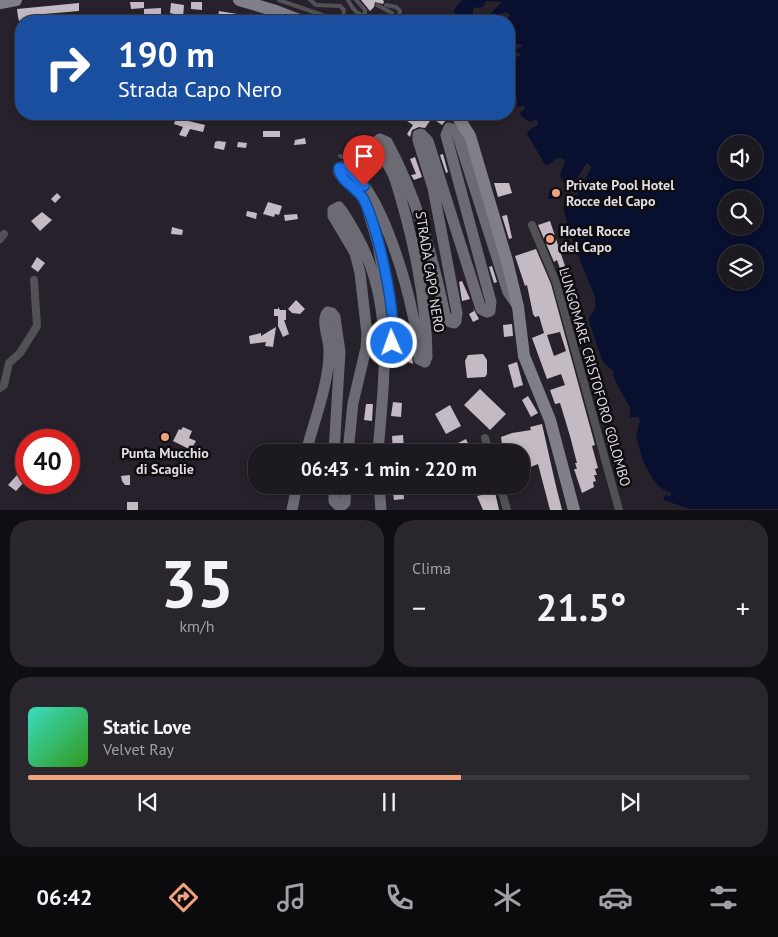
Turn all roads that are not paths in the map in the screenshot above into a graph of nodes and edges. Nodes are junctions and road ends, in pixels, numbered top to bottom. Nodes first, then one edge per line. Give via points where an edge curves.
1 (16, 0) edge
2 (239, 0) edge
3 (279, 0) edge
4 (310, 0) edge
5 (348, 0) edge
6 (356, 0) edge
7 (0, 3) edge
8 (377, 5) dead end
9 (386, 5) dead end
10 (288, 15) edge
11 (321, 15) edge
12 (343, 15) edge
13 (364, 15) edge
14 (366, 15) edge
15 (393, 15) edge
16 (399, 15) edge
17 (460, 120) edge
18 (340, 156) dead end
19 (366, 189) junction
20 (532, 225) dead end
21 (34, 280) dead end
22 (518, 307) junction
23 (386, 347) junction
24 (0, 388) edge
25 (485, 438) dead end
26 (308, 444) edge
27 (334, 444) edge
28 (349, 444) edge
29 (379, 444) edge
30 (487, 444) edge
31 (295, 494) edge
32 (334, 494) edge
33 (346, 494) edge
34 (379, 494) edge
35 (503, 494) edge
36 (292, 510) edge
37 (381, 510) edge
38 (507, 510) edge
39 (574, 510) edge
40 (619, 510) edge

1 - 7 main road
2 - 10 main road via 262,4
3 - 11 lane
4 - 12 lane via 316,5 340,6
5 - 13 lane
6 - 14 lane
8 - 15 lane
9 - 16 lane via 396,7
17 - 22 main road via 470,136
18 - 19 lane via 351,161 367,181
19 - 22 street, STRADA CAPO NERO via 389,233 410,303 421,362 425,362 426,349 415,257 407,215 394,176 376,147 379,140 387,142 412,192 430,247 445,315 454,323 457,313 433,188 418,135 428,141 481,309 487,312 491,302 446,135 450,128 456,130 508,292
19 - 23 street, STRADA CAPO NERO via 347,168 339,168 342,177 365,201 378,244 394,335 390,347
20 - 40 street, LUNGOMARE CRISTOFORO COLOMBO via 556,282
21 - 24 street via 36,330 20,354 9,363 4,385
22 - 39 main road via 524,356 550,420
23 - 28 street via 371,267 343,211 335,208 334,216 352,245 358,264 367,334
23 - 29 street
25 - 30 street
26 - 27 street via 329,362 330,348 324,319 328,312 335,317 340,352
31 - 36 street
32 - 33 street via 334,501 340,507 345,503
34 - 37 street
35 - 38 street

